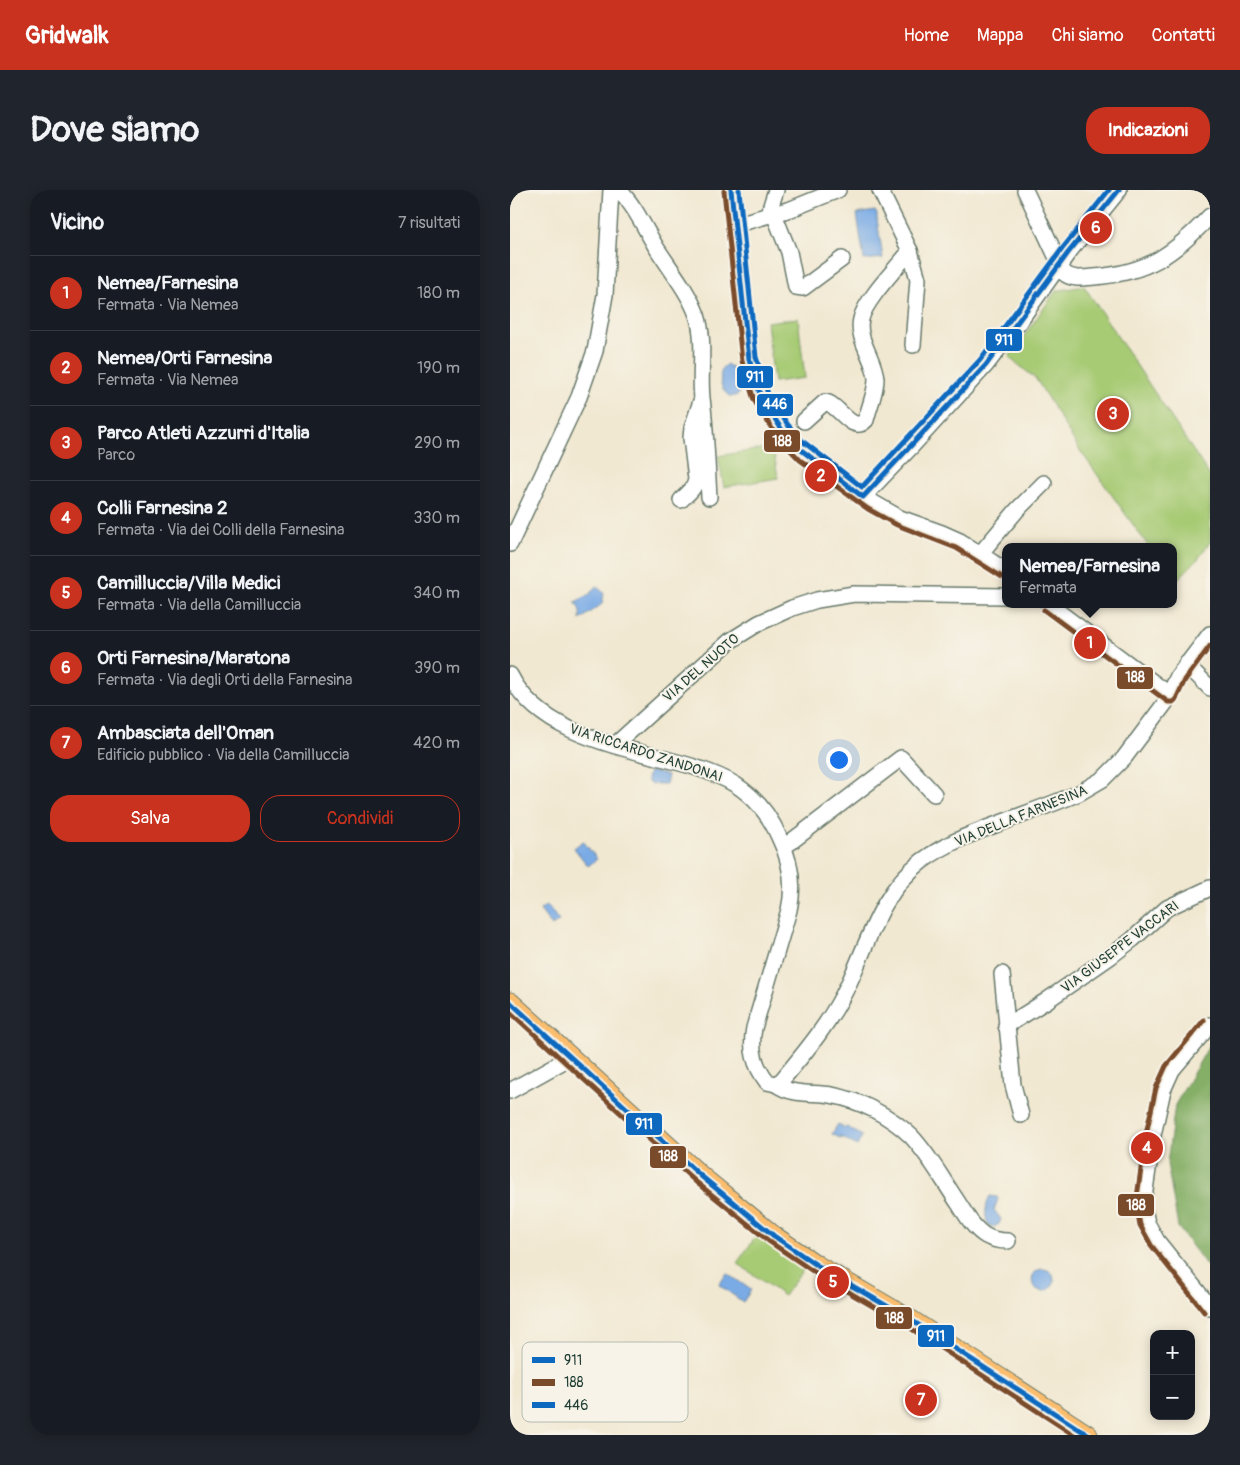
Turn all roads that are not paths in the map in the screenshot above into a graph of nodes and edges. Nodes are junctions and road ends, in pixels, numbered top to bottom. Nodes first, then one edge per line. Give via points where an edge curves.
1 (611, 190) edge
2 (619, 190) edge
3 (731, 190) edge
4 (776, 190) edge
5 (838, 190) edge
6 (880, 190) edge
7 (1025, 190) edge
8 (1119, 190) edge
9 (771, 215) junction
10 (1210, 216) edge
11 (734, 225) junction
12 (910, 251) junction
13 (842, 259) dead end
14 (1060, 265) junction
15 (913, 345) dead end
16 (702, 398) junction
17 (804, 421) dead end
18 (1044, 483) dead end
19 (709, 497) dead end
20 (863, 497) junction
21 (681, 500) dead end
22 (510, 544) edge
23 (980, 554) junction
24 (1002, 568) edge
25 (1002, 596) edge
26 (1053, 608) edge
27 (1210, 634) edge
28 (1186, 664) junction
29 (510, 675) edge
30 (1210, 688) edge
31 (1170, 695) junction
32 (615, 745) junction
33 (934, 794) dead end
34 (784, 847) junction
35 (1210, 888) edge
36 (1002, 974) dead end
37 (510, 1002) edge
38 (1006, 1026) junction
39 (1210, 1026) edge
40 (571, 1057) junction
41 (776, 1084) junction
42 (510, 1091) edge
43 (1020, 1115) dead end
44 (1008, 1241) dead end
45 (1210, 1307) edge
46 (1088, 1435) edge

1 - 22 street via 605,296 595,351 579,397
2 - 16 street via 633,205 696,314 701,335
3 - 11 street
4 - 9 street
5 - 9 street
6 - 12 street
7 - 14 street
8 - 14 street
9 - 11 street
9 - 13 street via 789,252 796,286 803,288
10 - 14 street via 1168,255 1153,264 1113,275 1077,278 1066,275
11 - 20 street via 749,359 761,397 796,446
12 - 15 street via 918,279
12 - 17 street via 865,308 861,319 860,329 876,378 866,420 862,424 853,424 825,402
14 - 20 street via 986,365
16 - 19 street
16 - 21 street via 691,438 696,484
18 - 23 street
20 - 23 street via 892,514 960,541
23 - 24 street
25 - 32 street, VIA DEL NUOTO via 854,594 792,608 730,641
26 - 31 street
27 - 28 street, VIA DELLA FARNESINA
28 - 30 street
28 - 31 street, VIA DELLA FARNESINA
29 - 32 street, VIA RICCARDO ZANDONAI via 527,698 550,718 577,733
31 - 41 street, VIA DELLA FARNESINA via 1124,758 1094,785 965,836 921,862 879,913 849,983 826,1023
32 - 34 street, VIA RICCARDO ZANDONAI via 707,771 737,785 767,814
33 - 34 street via 901,758
34 - 41 street, VIA RICCARDO ZANDONAI via 791,872 790,904 752,1044 755,1062 762,1074 769,1084
35 - 38 street, VIA GIUSEPPE VACCARI via 1167,908 1111,956
36 - 38 street
37 - 40 main road
38 - 43 street
39 - 45 street via 1172,1070 1163,1090 1143,1204 1151,1233
40 - 42 street
40 - 46 main road via 749,1217 818,1266 911,1320
41 - 44 street via 788,1091 832,1095 860,1103 886,1118 920,1146 979,1231 992,1239

